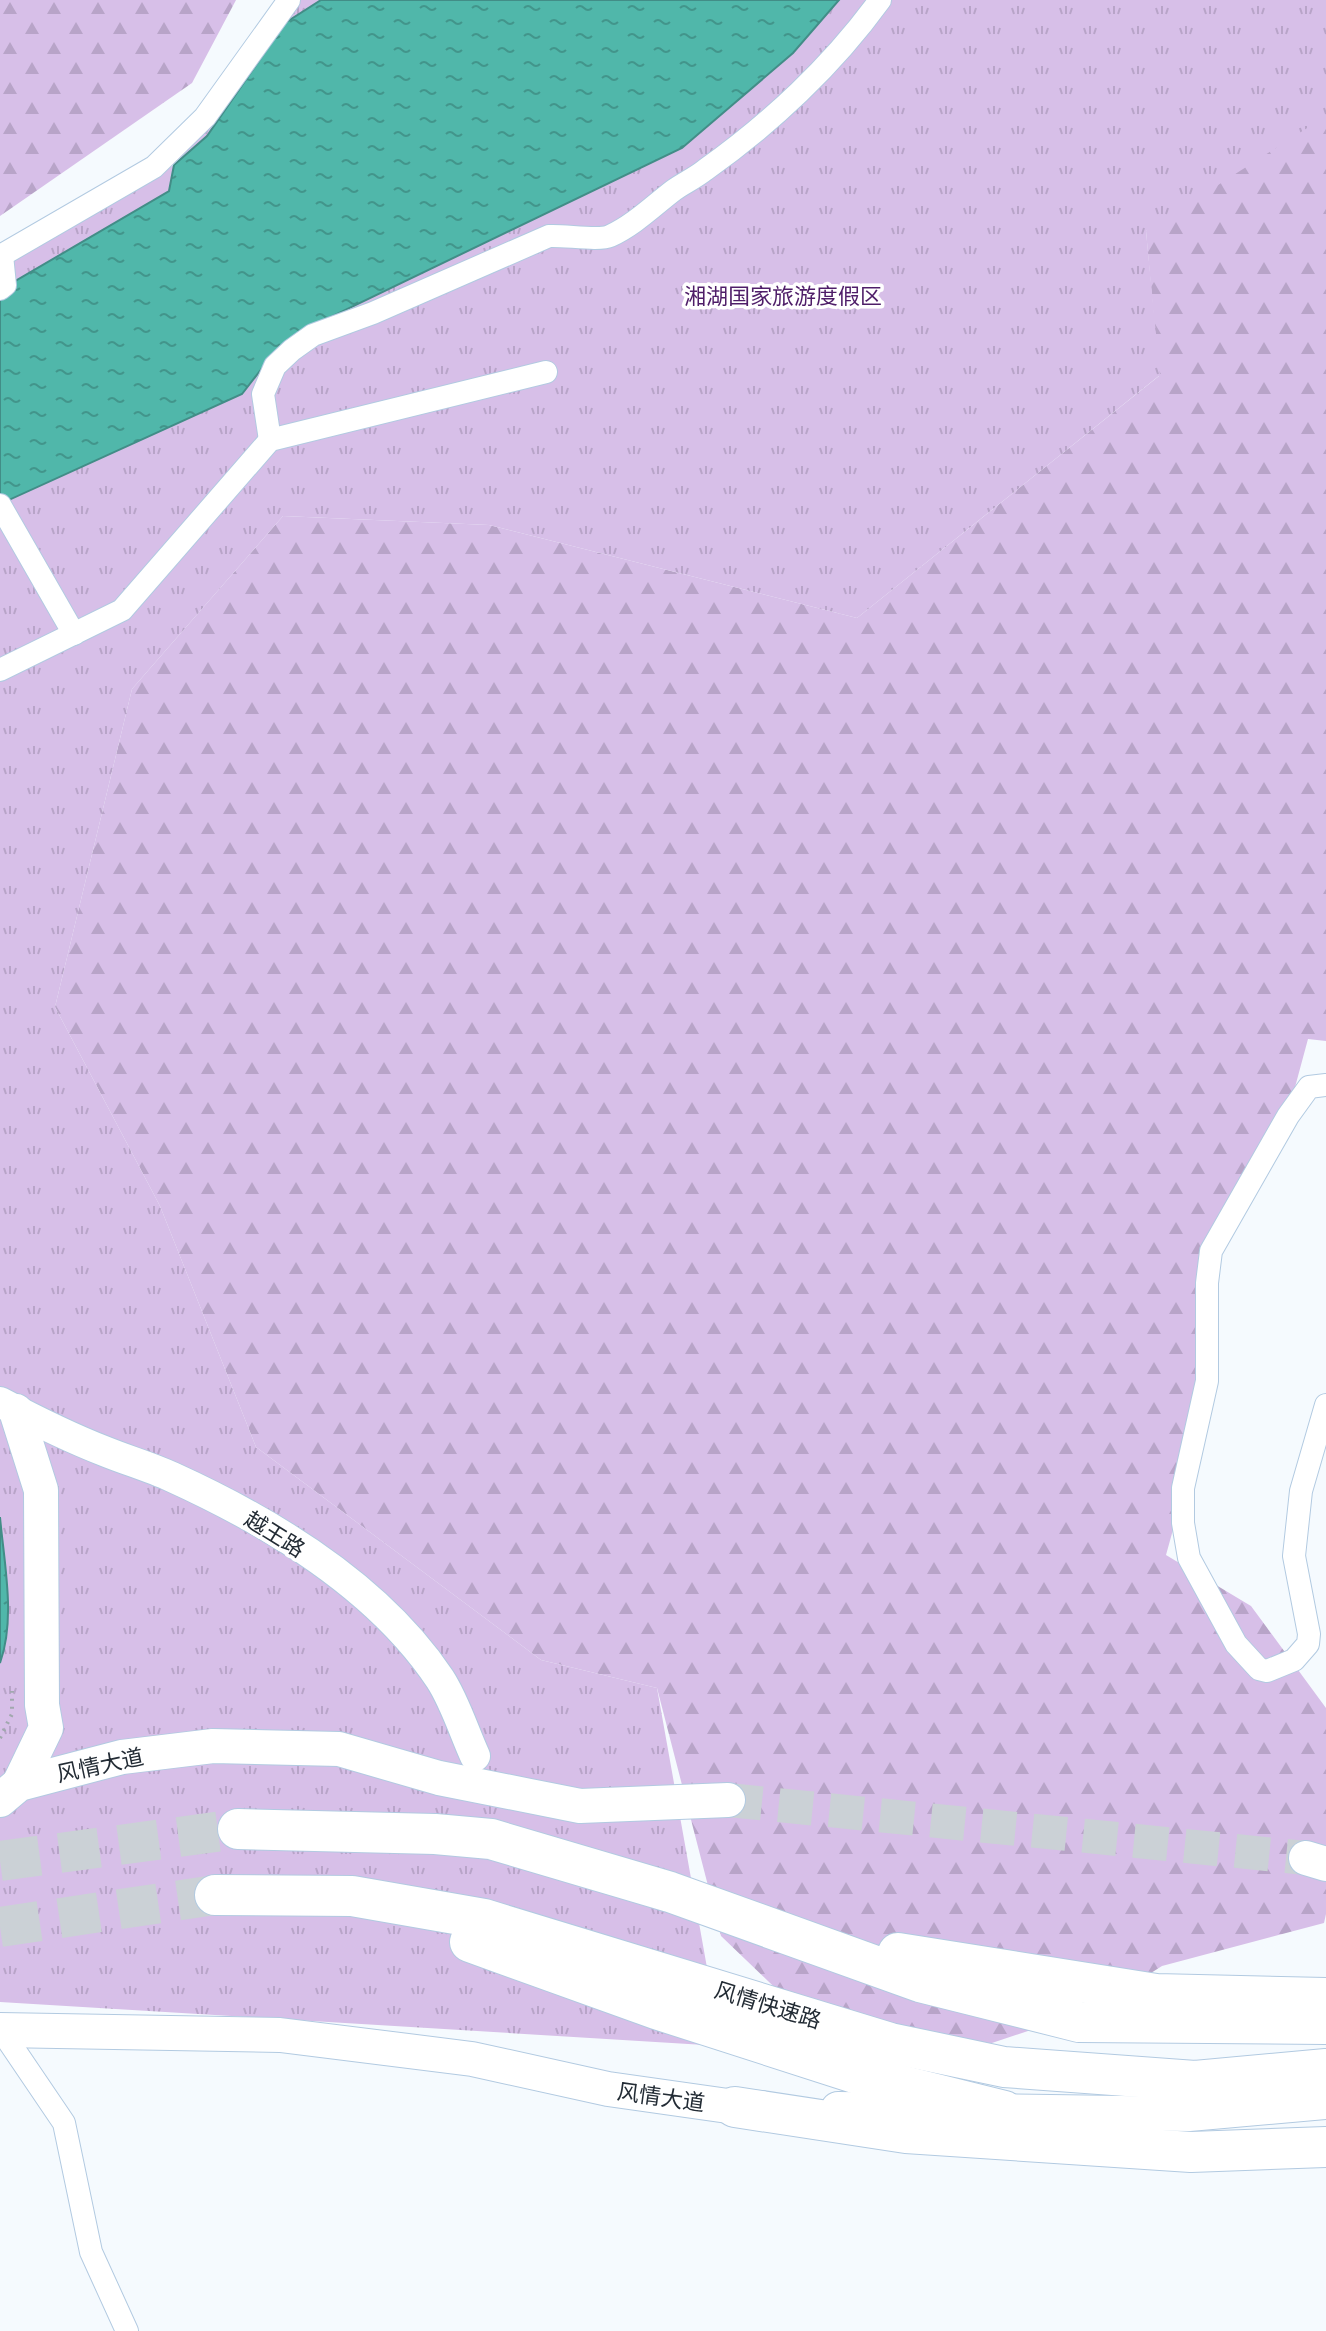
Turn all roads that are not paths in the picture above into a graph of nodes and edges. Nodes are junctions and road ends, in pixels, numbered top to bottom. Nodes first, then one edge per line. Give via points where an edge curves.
1 (289, 0) edge
2 (880, 0) edge
3 (0, 289) edge
4 (546, 372) dead end
5 (270, 440) junction
6 (0, 505) edge
7 (74, 634) junction
8 (0, 670) edge
9 (1326, 1085) edge
10 (1326, 1405) edge
11 (8, 1406) edge
12 (44, 1717) junction
13 (475, 1756) dead end
14 (122, 1757) junction
15 (9, 1792) edge
16 (728, 1800) tunnel mouth
17 (238, 1829) tunnel mouth
18 (791, 1936) junction
19 (1326, 1998) edge
20 (1326, 2024) edge
21 (1, 2030) edge
22 (1326, 2069) edge
23 (1326, 2102) edge
24 (735, 2107) junction
25 (1004, 2111) junction
26 (1326, 2147) edge
27 (127, 2331) edge

1 - 3 street via 195,127 154,167 2,255 5,285
2 - 5 street via 781,109 705,171 607,238 549,236 303,342 275,366 263,394
4 - 5 street
5 - 7 street via 122,610
6 - 7 street
7 - 8 street
9 - 10 street via 1309,1087 1288,1116 1211,1251 1207,1381 1183,1488 1189,1558 1236,1644 1267,1671 1294,1660 1308,1644 1294,1556 1301,1491
11 - 12 main road via 41,1490
11 - 13 main road, 越王路 via 43,1426 226,1503 353,1586 398,1626 441,1681
12 - 14 main road via 68,1762
12 - 15 main road
14 - 15 main road, 风情大道
14 - 16 main road, 风情大道 via 213,1746 339,1749 439,1778 580,1806
17 - 18 highway via 491,1839 670,1892
18 - 19 highway via 1156,1994
18 - 20 highway via 920,1982 1079,2022
21 - 24 main road, 风情大道 via 280,2035 472,2059 608,2089
21 - 27 street via 64,2123 91,2252
22 - 25 highway, 风情快速路 via 1195,2081 1004,2067 890,2043 484,1919 352,1896 215,1895 405,1920 837,2067
23 - 25 main road, 风情大道 via 1189,2114
24 - 25 main road, 风情大道
24 - 26 highway via 906,2133 1191,2152

